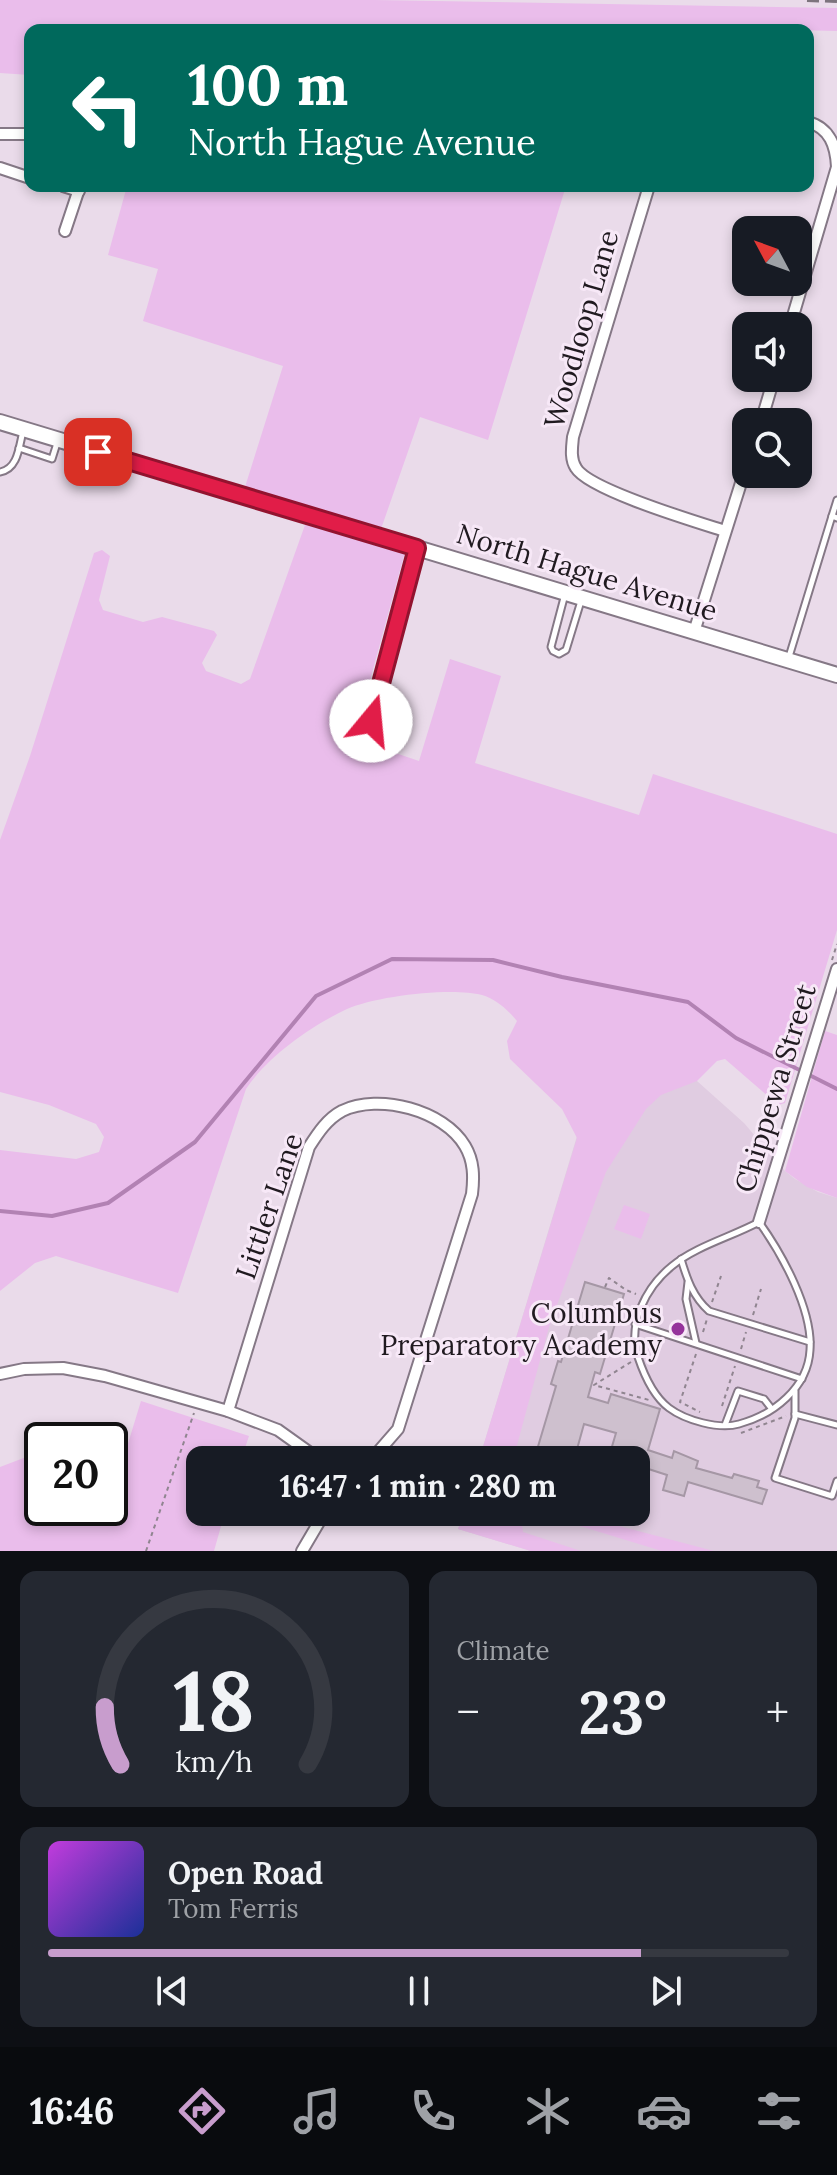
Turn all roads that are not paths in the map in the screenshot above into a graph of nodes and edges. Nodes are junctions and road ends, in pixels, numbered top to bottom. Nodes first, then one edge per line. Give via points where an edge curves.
1 (814, 124) edge
2 (833, 131) edge
3 (0, 134) edge
4 (24, 134) edge
5 (0, 168) edge
6 (24, 176) edge
7 (78, 192) edge
8 (647, 192) edge
9 (65, 231) dead end
10 (794, 312) edge
11 (0, 422) edge
12 (23, 429) junction
13 (58, 440) junction
14 (19, 448) junction
15 (0, 472) edge
16 (739, 488) edge
17 (837, 500) edge
18 (835, 517) edge
19 (725, 531) junction
20 (417, 548) junction
21 (565, 593) junction
22 (582, 598) junction
23 (694, 632) junction
24 (788, 661) junction
25 (837, 675) edge
26 (371, 721) dead end
27 (833, 969) edge
28 (759, 1222) junction
29 (681, 1259) junction
30 (688, 1281) junction
31 (635, 1324) junction
32 (810, 1342) junction
33 (697, 1344) junction
34 (0, 1374) edge
35 (802, 1379) junction
36 (795, 1391) junction
37 (771, 1408) junction
38 (228, 1411) junction
39 (795, 1414) junction
40 (725, 1425) junction
41 (837, 1425) edge
42 (300, 1446) edge
43 (383, 1446) edge
44 (837, 1481) edge
45 (317, 1526) edge
46 (302, 1551) edge

1 - 2 street
2 - 10 street via 834,180
3 - 4 street
5 - 6 street
7 - 9 street
8 - 19 street, Woodloop Lane via 573,437 572,458 592,482
11 - 12 main road, North Hague Avenue
12 - 13 main road, North Hague Avenue
12 - 14 lane
13 - 14 lane via 52,459
13 - 20 main road, North Hague Avenue
14 - 15 lane via 13,465
16 - 19 street
17 - 18 lane
18 - 24 lane
19 - 23 street
20 - 21 main road, North Hague Avenue
20 - 26 lane
21 - 22 main road, North Hague Avenue
21 - 22 lane via 551,647 559,654 566,650
22 - 23 main road, North Hague Avenue
23 - 24 main road, North Hague Avenue
24 - 25 main road, North Hague Avenue
27 - 28 street, Chippewa Street
28 - 29 lane
28 - 32 lane via 800,1297
29 - 30 lane
29 - 31 lane via 658,1278
30 - 32 lane via 709,1311
30 - 33 lane via 686,1299
31 - 33 lane
31 - 40 lane via 635,1347 657,1397 704,1423
32 - 35 lane
33 - 35 lane
34 - 38 street via 63,1368
35 - 36 lane
36 - 37 lane
36 - 39 lane
37 - 40 lane via 737,1425
37 - 40 lane via 764,1399 738,1391
38 - 42 street via 278,1430
38 - 43 street, Littler Lane via 309,1147 342,1111 358,1105 391,1105 445,1124 465,1146 474,1178 398,1429
39 - 41 lane
39 - 44 lane via 775,1478 832,1496
45 - 46 street

